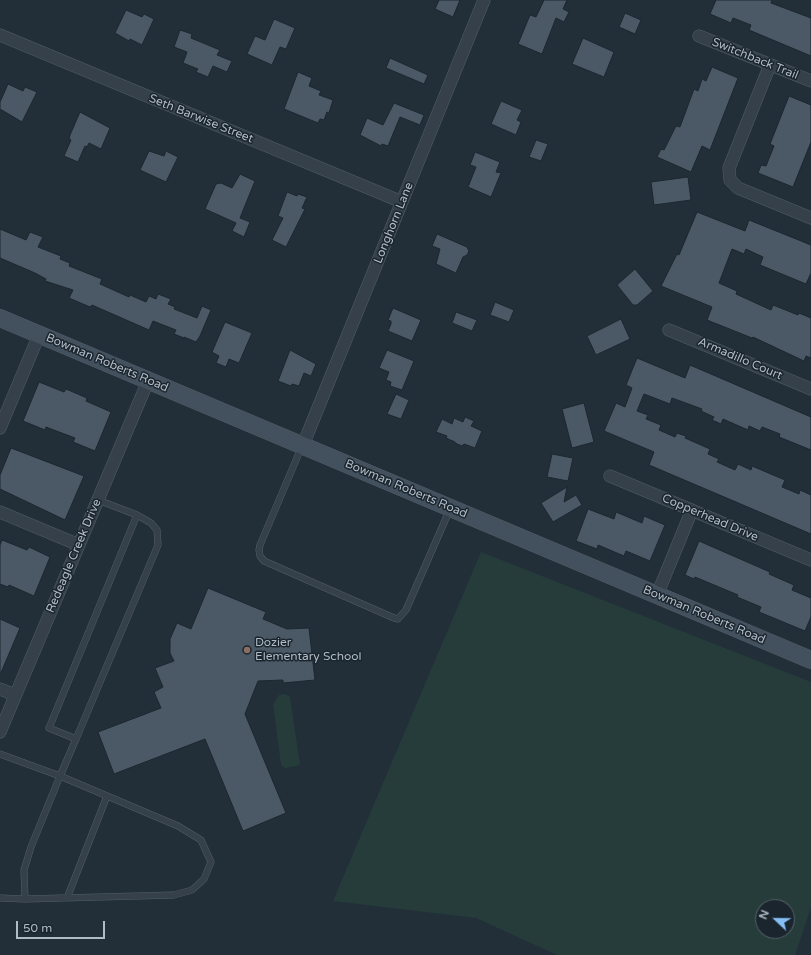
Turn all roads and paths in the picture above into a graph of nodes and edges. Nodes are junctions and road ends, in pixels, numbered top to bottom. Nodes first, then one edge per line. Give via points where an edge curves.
1 (484, 0) edge
2 (0, 35) edge
3 (699, 36) dead end
4 (770, 65) junction
5 (811, 81) edge
6 (402, 202) junction
7 (810, 214) edge
8 (0, 318) edge
9 (669, 330) dead end
10 (39, 335) junction
11 (148, 381) junction
12 (811, 389) edge
13 (0, 428) edge
14 (303, 445) junction
15 (610, 476) dead end
16 (98, 500) junction
17 (450, 508) junction
18 (692, 510) junction
19 (0, 512) edge
20 (137, 515) junction
21 (79, 545) junction
22 (811, 560) edge
23 (657, 595) junction
24 (811, 660) edge
25 (0, 689) edge
26 (16, 695) junction
27 (0, 732) edge
28 (76, 739) junction
29 (0, 754) edge
30 (60, 776) junction
31 (107, 796) junction
32 (0, 898) edge
33 (67, 898) junction
34 (25, 899) junction

1 - 6 street, Longhorn Lane
2 - 6 street, Seth Barwise Street
3 - 4 street, Switchback Trail
4 - 5 street, Switchback Trail
4 - 7 street via 729,168 730,180 738,188
6 - 14 street, Longhorn Lane
8 - 10 street, Bowman Roberts Road
9 - 12 street, Armadillo Court
10 - 11 street, Bowman Roberts Road
10 - 13 street
11 - 14 street, Bowman Roberts Road
11 - 16 street, Redeagle Creek Drive
14 - 17 street, Bowman Roberts Road
14 - 17 lane via 260,544 260,556 264,561 398,619 406,610
15 - 18 street, Copperhead Drive
16 - 20 lane
16 - 21 street, Redeagle Creek Drive
17 - 23 street, Bowman Roberts Road
18 - 22 street, Copperhead Drive
18 - 23 street
19 - 21 street
20 - 28 lane via 157,530 158,545
20 - 28 lane via 49,728
21 - 26 street, Redeagle Creek Drive
23 - 24 street, Bowman Roberts Road
25 - 26 street
26 - 27 street, Redeagle Creek Drive
28 - 30 lane
29 - 30 lane
30 - 31 lane
30 - 34 lane via 24,870
31 - 33 lane
31 - 33 lane via 178,826 202,840 211,862 204,879 192,890 174,895
32 - 34 lane
33 - 34 lane

